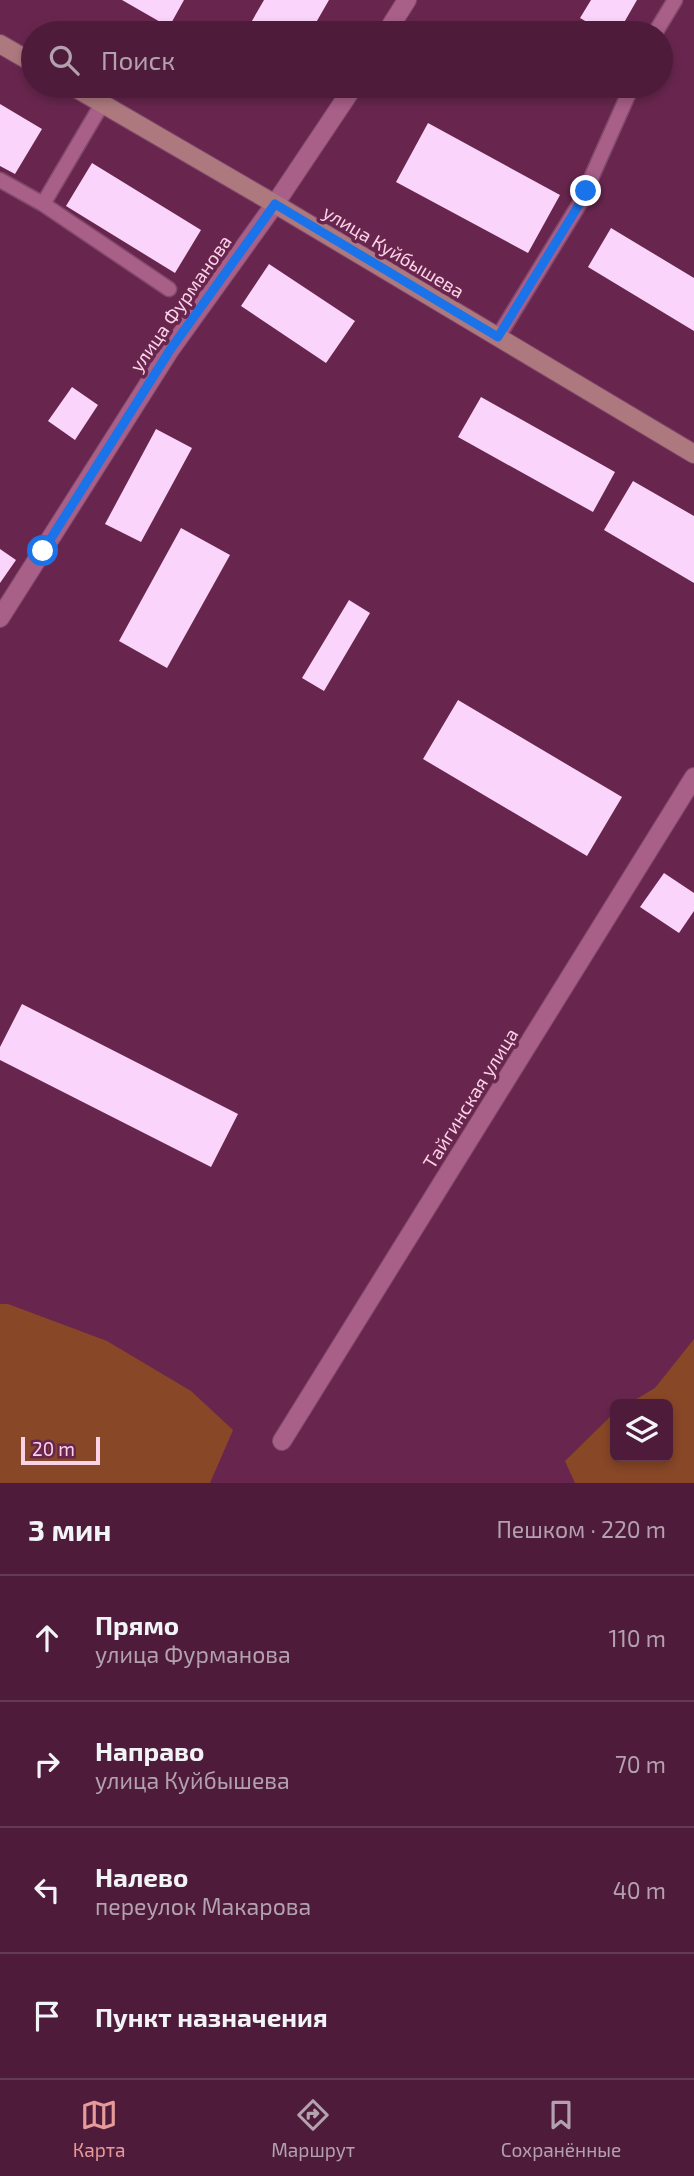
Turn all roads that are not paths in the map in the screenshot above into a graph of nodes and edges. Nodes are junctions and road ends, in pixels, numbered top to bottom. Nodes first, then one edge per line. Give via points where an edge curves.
1 (407, 0) edge
2 (675, 0) edge
3 (394, 21) edge
4 (662, 21) edge
5 (0, 44) edge
6 (21, 56) edge
7 (92, 98) edge
8 (346, 98) edge
9 (627, 98) edge
10 (102, 104) junction
11 (0, 180) edge
12 (43, 204) junction
13 (275, 204) junction
14 (169, 289) dead end
15 (498, 337) junction
16 (694, 453) edge
17 (0, 618) edge
18 (694, 777) edge
19 (282, 1441) dead end

1 - 3 street
2 - 4 lane
5 - 6 street
7 - 10 street, улица Куйбышева
8 - 13 street, улица Фурманова
9 - 15 lane via 580,203
10 - 12 lane
10 - 13 street, улица Куйбышева
11 - 12 lane
12 - 14 lane
13 - 15 street, улица Куйбышева
13 - 17 street, улица Фурманова via 170,350
15 - 16 street, улица Куйбышева
18 - 19 street, Тайгинская улица

